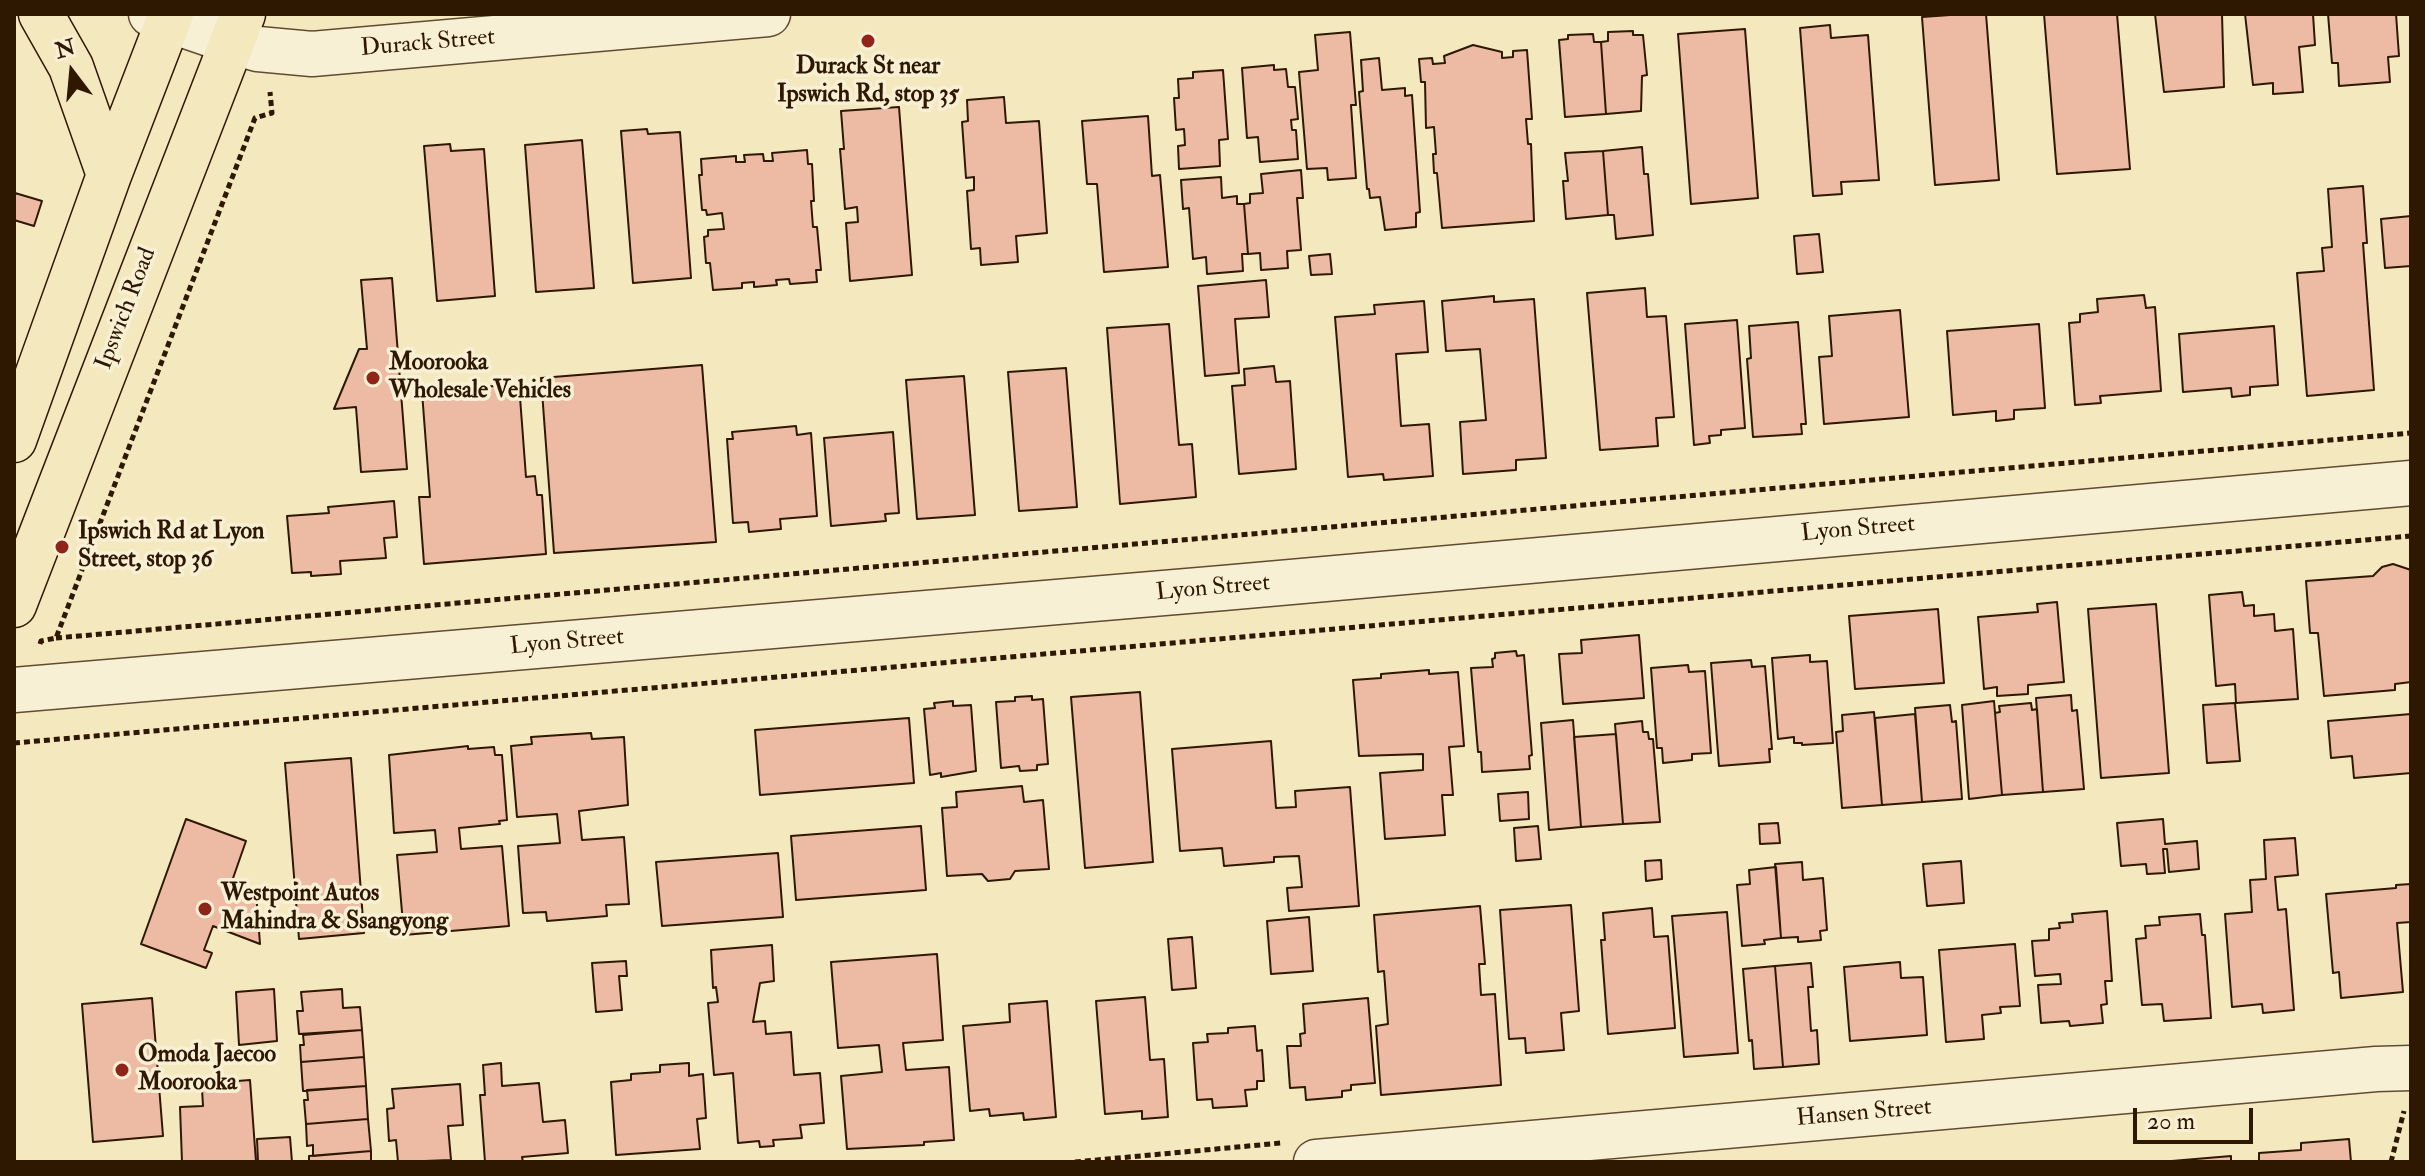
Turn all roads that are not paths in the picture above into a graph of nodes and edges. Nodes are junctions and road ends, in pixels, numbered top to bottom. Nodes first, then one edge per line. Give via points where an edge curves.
1 (41, 14) edge
2 (768, 14) edge
3 (163, 16) edge
4 (238, 28) edge
5 (109, 175) junction
6 (14, 440) edge
7 (2411, 483) edge
8 (14, 605) edge
9 (14, 690) edge
10 (2409, 1084) edge
11 (1316, 1162) edge

1 - 5 highway via 71,67
2 - 4 street, Durack Street via 312,54 258,49
3 - 4 street, Durack Street
3 - 5 highway
4 - 8 highway, Ipswich Road
5 - 6 highway
7 - 9 street, Lyon Street
10 - 11 street, Hansen Street via 2329,1073

